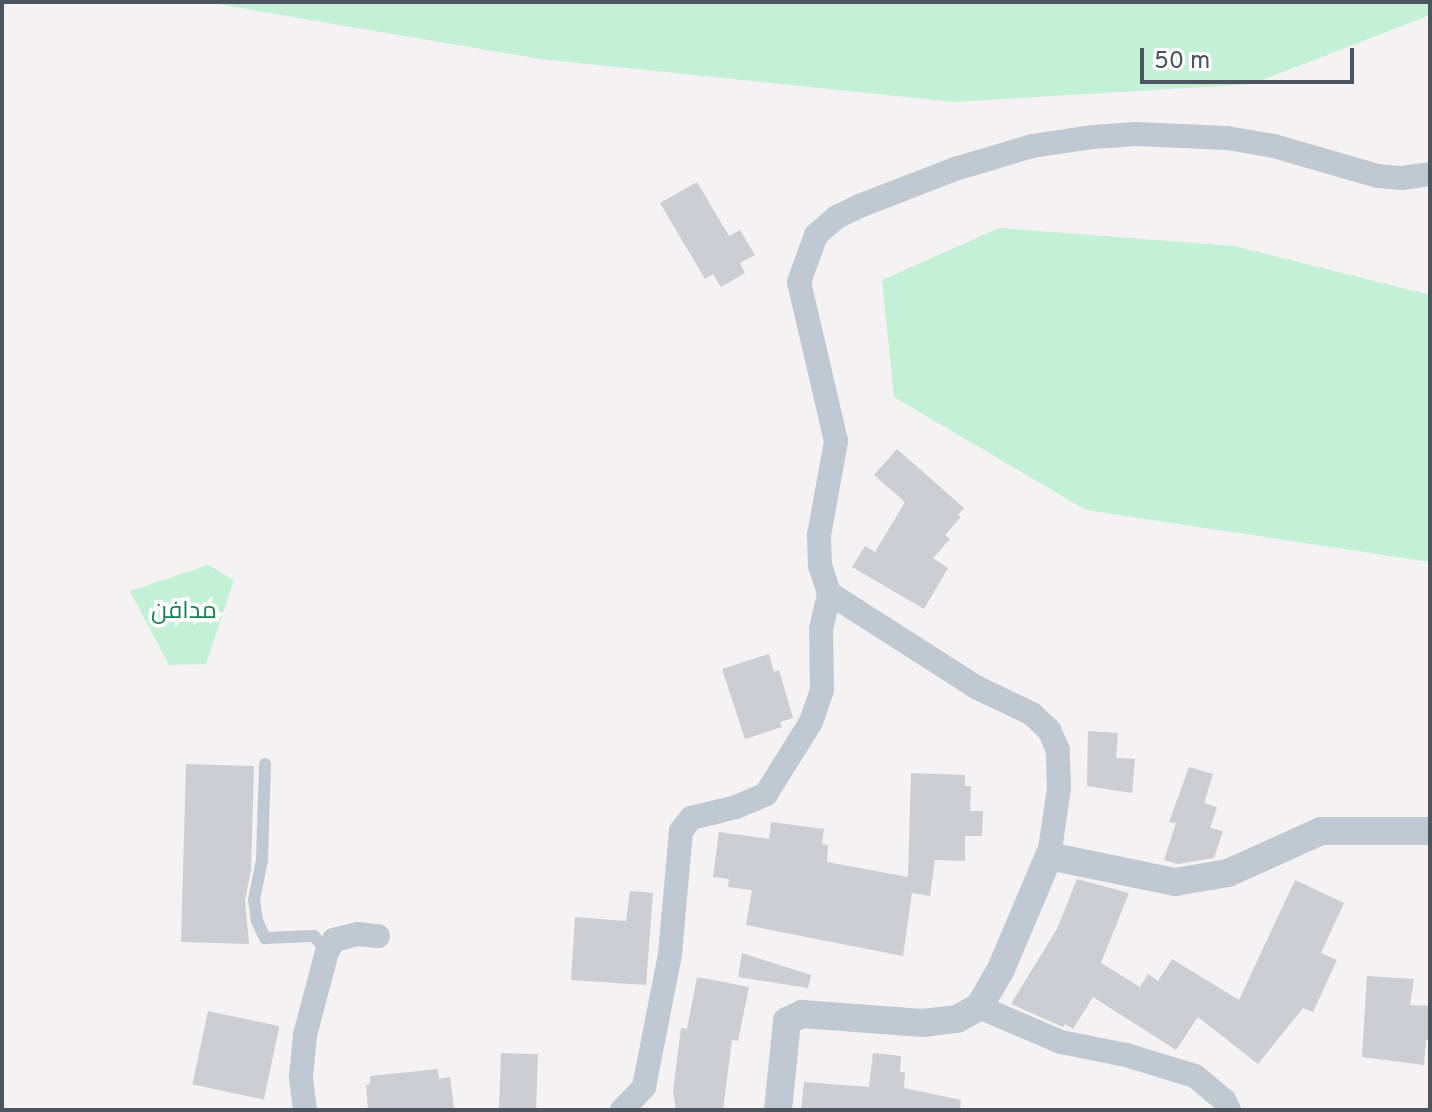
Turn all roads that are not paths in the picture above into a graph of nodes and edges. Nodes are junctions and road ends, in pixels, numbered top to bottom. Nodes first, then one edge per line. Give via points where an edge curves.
1 (1430, 174) edge
2 (829, 593) junction
3 (265, 764) dead end
4 (1430, 831) edge
5 (1049, 856) junction
6 (378, 936) dead end
7 (327, 952) junction
8 (979, 1007) junction
9 (305, 1110) edge
10 (622, 1110) edge
11 (778, 1110) edge
12 (1229, 1110) edge

1 - 2 street via 1391,178 1274,146 1200,135 1136,134 1032,146 955,169 837,217 816,235 799,282 836,441 819,535 820,566
2 - 5 street via 976,687 1032,714 1056,738 1059,788
2 - 10 street via 821,629 822,690 811,722 766,794 691,818 681,831 670,954 644,1087
3 - 7 lane via 262,860 254,900 257,921 265,938 314,936
4 - 5 street via 1321,831 1228,873 1175,882
5 - 8 street
6 - 7 street via 334,940
7 - 9 street via 305,1035
8 - 11 street via 957,1019 923,1023 802,1014 787,1021
8 - 12 street via 1061,1042 1195,1076

